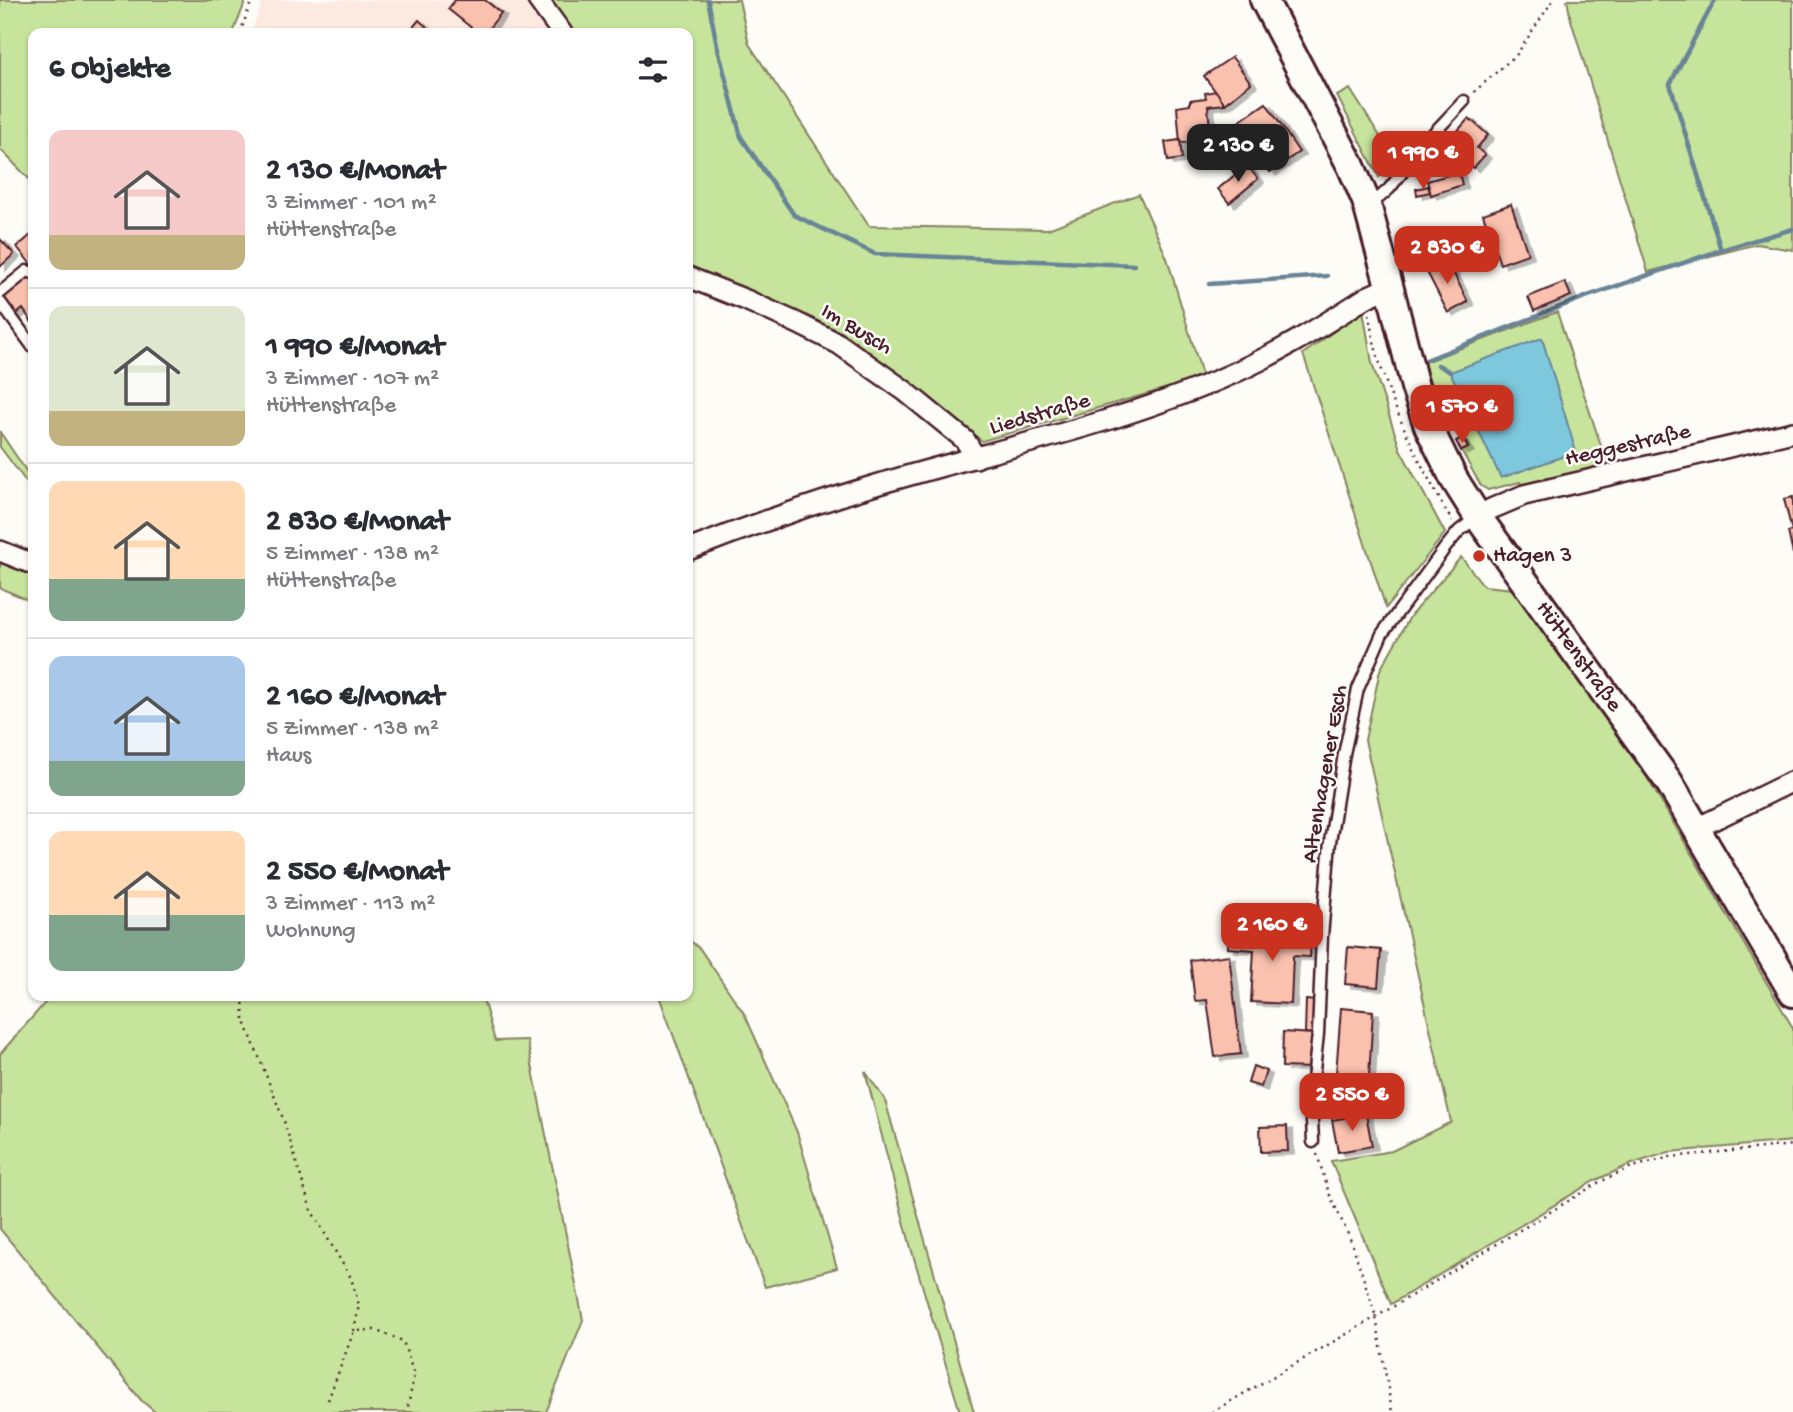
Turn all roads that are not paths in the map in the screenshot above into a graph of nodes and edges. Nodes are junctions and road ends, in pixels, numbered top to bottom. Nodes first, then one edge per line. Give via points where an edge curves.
1 (538, 0) edge
2 (1264, 0) edge
3 (558, 28) edge
4 (1464, 102) road end
5 (1366, 201) junction
6 (28, 272) edge
7 (693, 279) edge
8 (1391, 289) junction
9 (0, 293) edge
10 (0, 302) edge
11 (28, 340) edge
12 (1793, 432) edge
13 (976, 458) junction
14 (1478, 517) junction
15 (693, 548) edge
16 (0, 551) edge
17 (28, 562) edge
18 (1793, 781) edge
19 (1697, 828) junction
20 (1793, 993) edge
21 (1313, 1142) road end

1 - 3 street
2 - 5 main road, Hüttenstraße
4 - 5 lane via 1390,188
5 - 8 main road, Hüttenstraße
6 - 9 lane
7 - 13 street, Im Busch via 839,344 965,440
8 - 13 street, Liedstraße via 1367,297 1257,363 1210,383 1100,424
8 - 14 main road, Hüttenstraße via 1428,426
10 - 11 lane
12 - 14 street, Heggestraße via 1524,495
13 - 15 street, Liedstraße via 819,502
14 - 19 main road, Hüttenstraße via 1639,738
14 - 21 lane, Altenhagener Esch via 1445,548 1382,634 1359,689 1330,842 1311,1098
16 - 17 street
18 - 19 street
19 - 20 main road, Hüttenstraße

